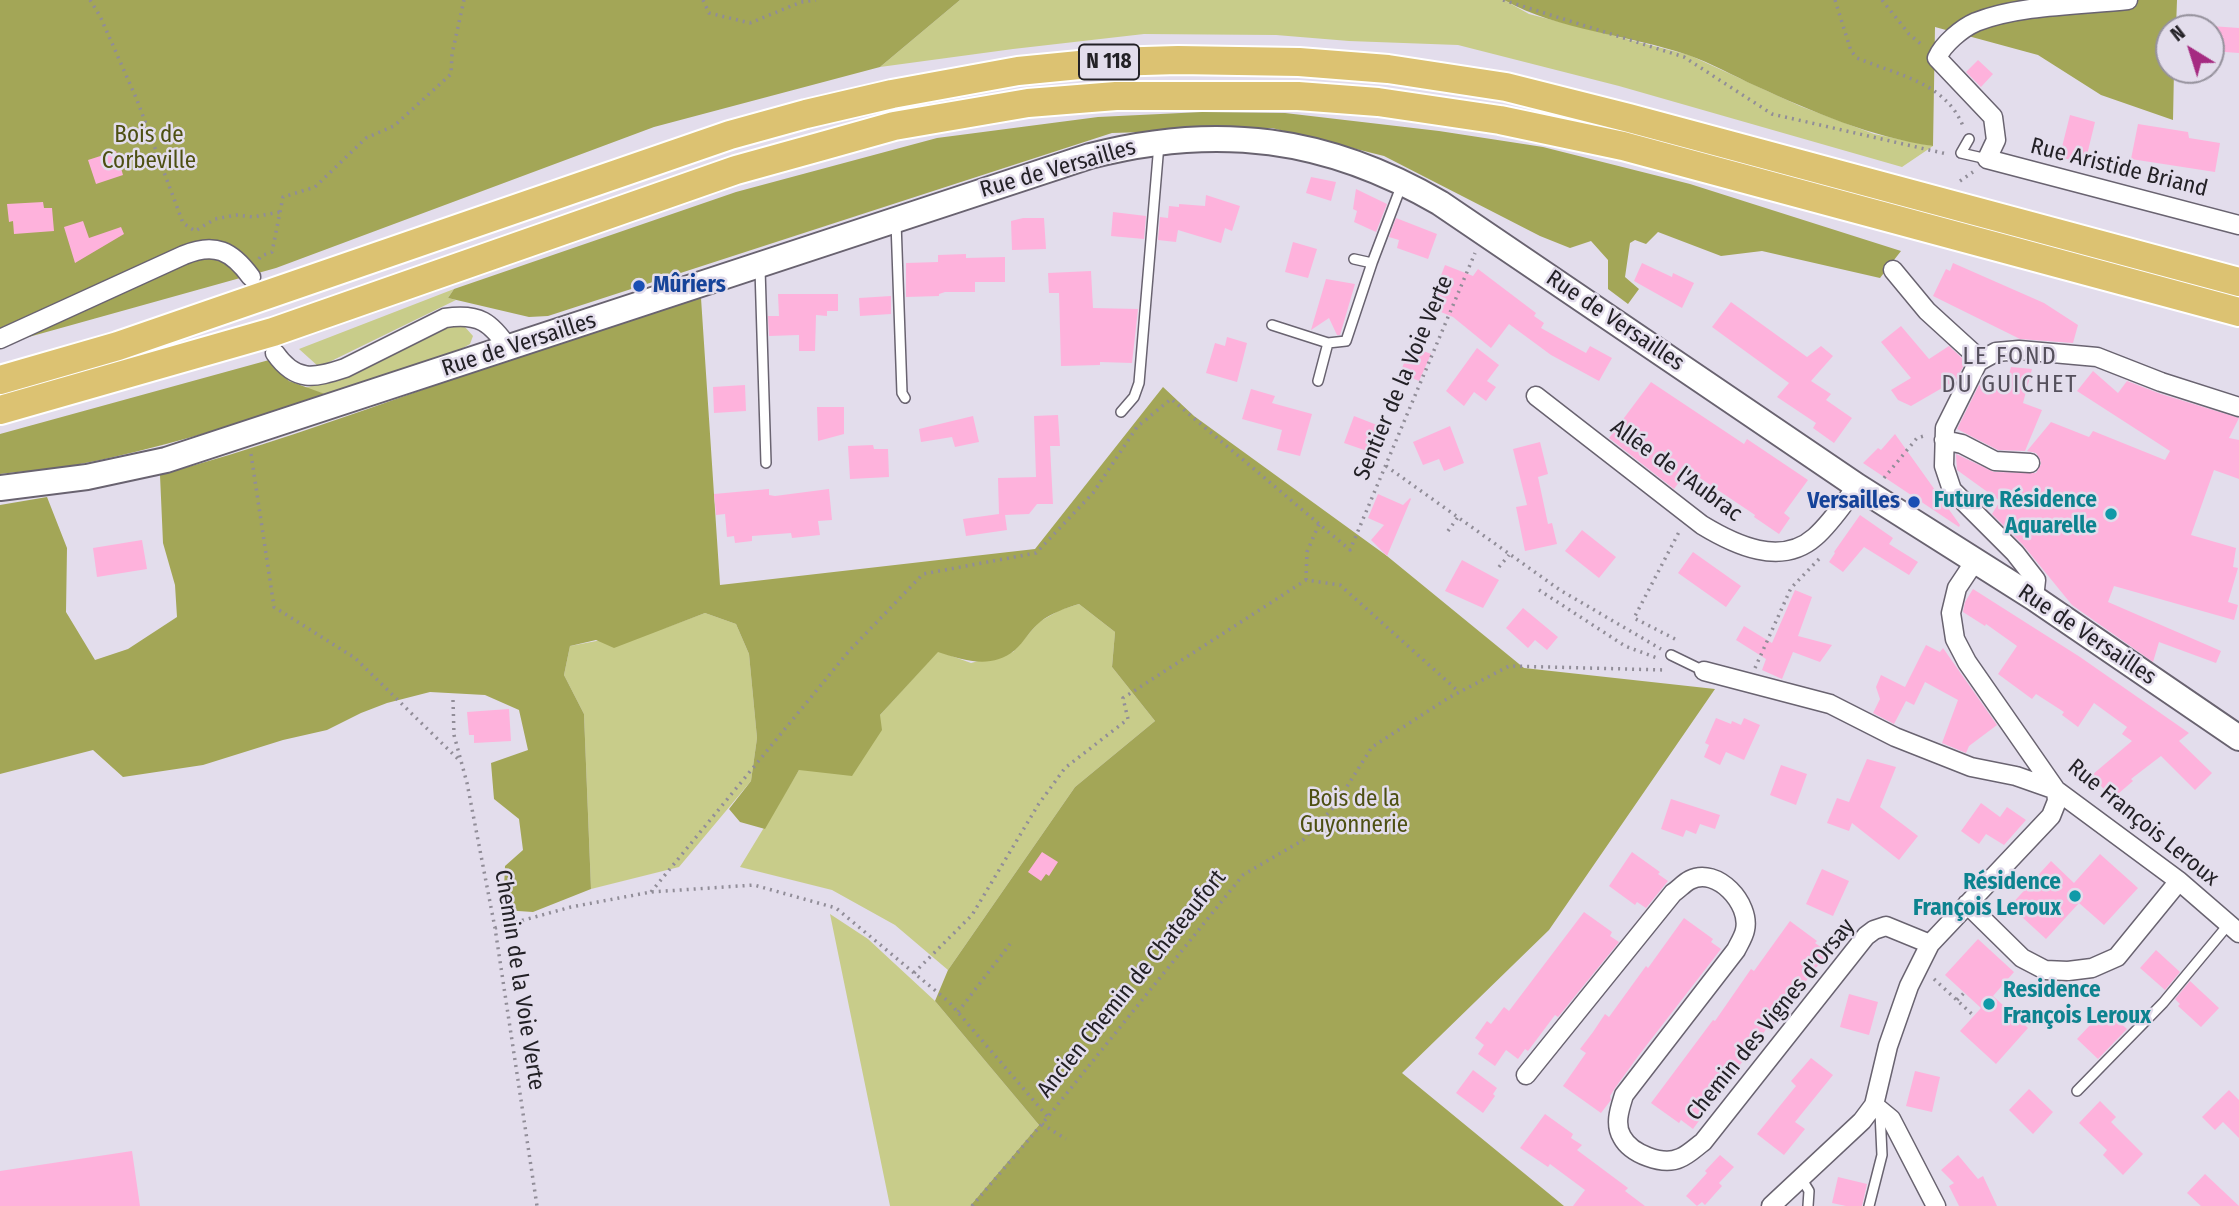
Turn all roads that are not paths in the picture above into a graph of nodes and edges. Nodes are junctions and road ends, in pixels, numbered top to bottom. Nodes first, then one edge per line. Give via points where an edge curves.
1 (2128, 0) edge
2 (1969, 139) road end
3 (1159, 141) junction
4 (1987, 159) junction
5 (1402, 183) junction
6 (896, 220) junction
7 (2239, 225) edge
8 (1354, 258) dead end
9 (1372, 263) junction
10 (760, 265) junction
11 (1893, 270) dead end
12 (251, 277) road end
13 (2239, 282) edge
14 (2239, 312) edge
15 (1272, 325) dead end
16 (0, 339) edge
17 (1328, 344) junction
18 (509, 349) junction
19 (275, 353) dead end
20 (1978, 362) junction
21 (0, 380) edge
22 (1318, 381) dead end
23 (1536, 396) dead end
24 (905, 398) dead end
25 (2239, 407) edge
26 (0, 410) edge
27 (1121, 412) dead end
28 (1944, 434) junction
29 (766, 463) dead end
30 (2030, 463) dead end
31 (1857, 486) junction
32 (0, 488) edge
33 (1975, 561) junction
34 (2034, 598) junction
35 (1671, 655) road end
36 (1704, 671) joint
37 (2239, 738) edge
38 (2056, 790) junction
39 (2179, 881) junction
40 (1967, 904) junction
41 (2234, 929) edge
42 (1930, 944) junction
43 (1526, 1075) dead end
44 (2077, 1091) dead end
45 (1877, 1107) junction
46 (1801, 1178) junction
47 (1771, 1206) edge
48 (1808, 1206) edge
49 (1869, 1206) edge
50 (1936, 1206) edge

1 - 4 street via 2025,10 1975,23 1941,47 1937,58 1993,117 1996,140
2 - 4 lane via 1961,153
3 - 5 main road, Rue de Versailles via 1270,142 1342,158
3 - 6 main road, Rue de Versailles via 1090,156
3 - 27 lane via 1139,383
4 - 7 street, Rue Aristide Briand
5 - 9 lane
5 - 31 main road, Rue de Versailles via 1484,232
6 - 10 main road, Rue de Versailles
6 - 24 lane
8 - 9 lane
9 - 17 lane via 1346,341
10 - 18 main road, Rue de Versailles
10 - 29 lane
11 - 20 street
12 - 16 street via 241,263 205,248
13 - 21 highway, N 118 via 1506,87 1388,69 1299,62 1110,62 1018,71 892,94 742,132 118,346
14 - 26 highway, N 118 via 1623,146 1500,120 1298,96 1116,96 1028,103 894,126 736,170 273,332
15 - 17 lane
17 - 22 lane
18 - 19 street via 496,329 458,316 328,374 303,376 289,370
18 - 32 main road, Rue de Versailles via 166,460 87,477
20 - 25 street via 1996,352 2019,350 2098,357
20 - 28 street
23 - 31 street, Allée de l'Aubrac via 1688,514 1731,542 1760,551 1784,551 1813,539
28 - 30 street via 1995,461
28 - 34 street via 1944,466 1952,489 2036,580
31 - 33 main road, Rue de Versailles
33 - 34 main road, Rue de Versailles
33 - 38 street, Rue François Leroux via 1958,588 1951,613 1955,639
34 - 37 main road, Rue de Versailles
35 - 36 lane
36 - 38 street via 1830,704 1895,737 1971,767
38 - 39 street, Rue François Leroux
38 - 40 street via 2051,816
39 - 40 street via 2117,957 2092,968 2068,971 2045,970 2022,958
39 - 41 street, Rue François Leroux
40 - 42 street
41 - 44 lane
42 - 43 street, Chemin des Vignes d'Orsay via 1886,926 1866,936 1703,1142 1679,1159 1656,1159 1636,1151 1621,1137 1618,1115 1624,1095 1736,950 1746,928 1741,905 1729,888 1711,878 1692,878 1673,893
42 - 45 street via 1888,1046
45 - 46 street
45 - 49 lane via 1882,1155
45 - 50 street via 1891,1119
46 - 47 street
46 - 48 lane via 1809,1191

